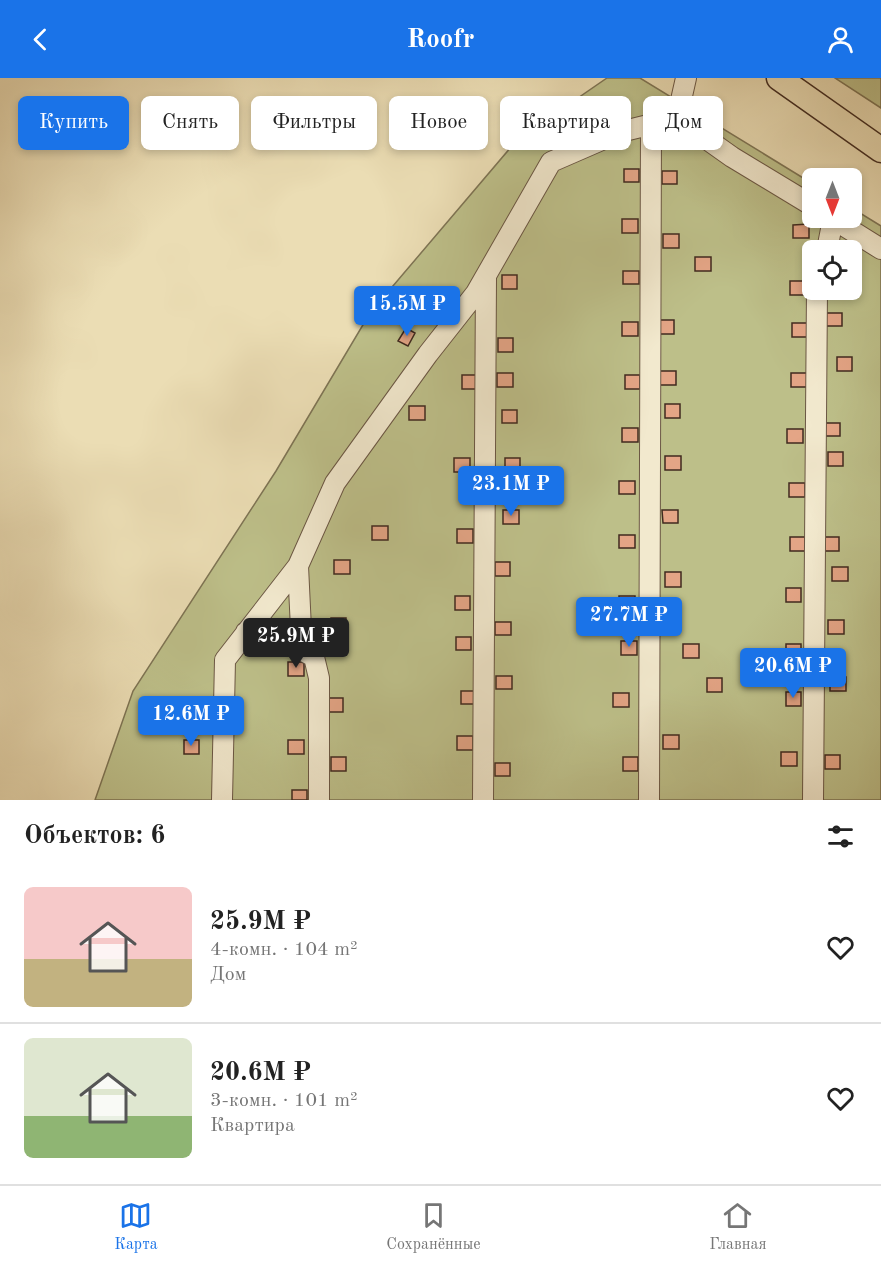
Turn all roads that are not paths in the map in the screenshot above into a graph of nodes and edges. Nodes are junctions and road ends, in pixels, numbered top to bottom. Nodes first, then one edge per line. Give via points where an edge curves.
1 (686, 78) edge
2 (779, 78) edge
3 (682, 96) edge
4 (643, 126) edge
5 (651, 150) edge
6 (722, 150) edge
7 (881, 150) edge
8 (802, 199) edge
9 (848, 228) edge
10 (881, 249) edge
11 (486, 276) junction
12 (817, 300) edge
13 (298, 566) junction
14 (246, 632) junction
15 (302, 650) junction
16 (222, 800) edge
17 (319, 800) edge
18 (483, 800) edge
19 (649, 800) edge
20 (813, 800) edge

1 - 3 street
2 - 7 main road
4 - 11 street via 550,162
5 - 19 street
6 - 8 street
9 - 10 street
11 - 13 street via 334,483
11 - 18 street
12 - 20 street
13 - 14 street
13 - 15 street
14 - 15 street
14 - 16 street via 225,660
15 - 17 street via 314,657 319,678

